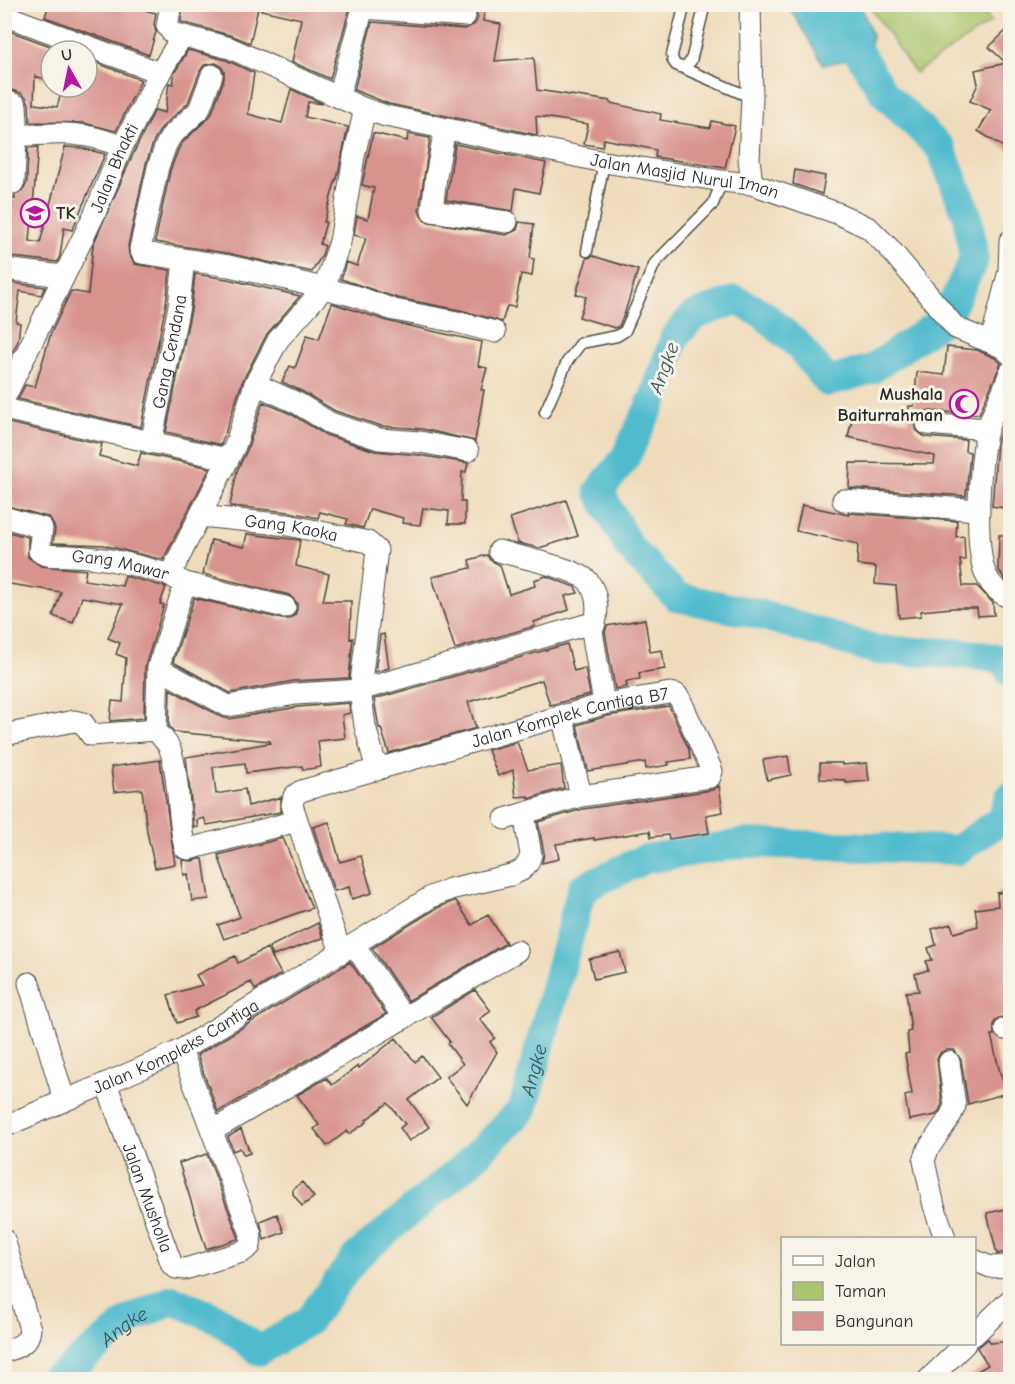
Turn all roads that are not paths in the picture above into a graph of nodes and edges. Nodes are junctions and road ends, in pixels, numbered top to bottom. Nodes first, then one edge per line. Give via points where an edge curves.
1 (171, 4) edge
2 (685, 4) edge
3 (705, 4) edge
4 (750, 4) edge
5 (364, 6) edge
6 (4, 15) edge
7 (465, 16) dead end
8 (175, 31) junction
9 (680, 67) junction
10 (160, 73) junction
11 (212, 75) dead end
12 (339, 96) junction
13 (752, 98) junction
14 (4, 100) edge
15 (365, 109) junction
16 (445, 129) junction
17 (16, 136) junction
18 (122, 147) junction
19 (604, 162) junction
20 (722, 181) junction
21 (4, 184) edge
22 (752, 184) junction
23 (507, 222) dead end
24 (1011, 241) edge
25 (587, 251) dead end
26 (184, 259) junction
27 (4, 269) edge
28 (63, 276) junction
29 (324, 288) junction
30 (495, 332) dead end
31 (991, 342) junction
32 (1011, 354) edge
33 (1011, 372) edge
34 (255, 384) junction
35 (7, 390) edge
36 (4, 410) edge
37 (545, 412) dead end
38 (927, 424) dead end
39 (987, 429) junction
40 (151, 443) junction
41 (468, 451) dead end
42 (227, 459) junction
43 (843, 500) dead end
44 (979, 510) junction
45 (4, 516) edge
46 (200, 516) junction
47 (499, 551) dead end
48 (178, 579) junction
49 (1011, 598) edge
50 (285, 607) dead end
51 (592, 631) junction
52 (158, 668) junction
53 (360, 690) junction
54 (604, 704) junction
55 (562, 715) junction
56 (156, 730) junction
57 (4, 735) edge
58 (377, 770) junction
59 (581, 796) junction
60 (297, 821) junction
61 (347, 949) junction
62 (517, 951) dead end
63 (29, 983) dead end
64 (404, 1018) junction
65 (181, 1050) junction
66 (949, 1062) dead end
67 (106, 1083) junction
68 (64, 1100) junction
69 (4, 1127) edge
70 (212, 1131) junction
71 (944, 1237) edge
72 (4, 1239) edge
73 (976, 1260) edge
74 (1011, 1266) edge
75 (1011, 1300) edge
76 (976, 1334) edge
77 (964, 1345) edge
78 (4, 1352) edge
79 (928, 1380) edge

1 - 8 street, Jalan Bhakti
2 - 9 lane via 672,55
3 - 9 lane via 691,61
4 - 13 street
5 - 7 street
5 - 12 street
6 - 10 street
8 - 10 street, Jalan Bhakti
8 - 12 street, Jalan Masjid Nurul Iman via 230,48
9 - 13 lane
10 - 18 street, Jalan Bhakti
11 - 26 street via 199,110 166,145 140,249 146,255
12 - 15 street, Jalan Masjid Nurul Iman
13 - 22 street
14 - 17 street via 17,107
15 - 16 street, Jalan Masjid Nurul Iman
15 - 29 street via 340,242
16 - 19 street, Jalan Masjid Nurul Iman
16 - 23 street via 432,211
17 - 18 street via 74,133
17 - 21 street via 14,181
18 - 28 street, Jalan Bhakti
19 - 20 street, Jalan Masjid Nurul Iman
19 - 25 lane
20 - 22 street, Jalan Masjid Nurul Iman
20 - 37 lane via 713,204 655,263 625,331 581,343 567,362
22 - 31 street, Jalan Masjid Nurul Iman via 869,228 956,328
24 - 31 street
26 - 29 street
26 - 40 street, Gang Cendana via 179,306
27 - 28 street
28 - 35 street, Jalan Bhakti
29 - 30 street via 394,310
29 - 34 street via 278,340
31 - 32 street
33 - 39 street
34 - 41 street via 330,423 379,439
34 - 42 street
36 - 40 street
38 - 39 street
39 - 44 street
40 - 42 street
42 - 46 street, Gang Mawar
43 - 44 street
44 - 49 street via 986,576
45 - 48 street, Gang Mawar via 42,528 39,551 44,555 126,562
46 - 48 street, Gang Mawar
46 - 53 street, Gang Kaoka via 288,525 368,542 377,550
47 - 51 street via 575,572 588,582 597,608
48 - 50 street
48 - 52 street
51 - 53 street via 585,625 577,626
51 - 54 street
52 - 53 street via 228,706 296,694
52 - 56 street
53 - 58 street
54 - 55 street, Jalan Komplek Cantiga B7
54 - 59 street, Jalan Komplek Cantiga B7 via 676,694 712,771 710,777
55 - 58 street, Jalan Komplek Cantiga B7
55 - 59 street
56 - 57 street via 91,735 83,723 74,721
56 - 60 street via 169,747 174,765 185,848
58 - 60 street, Jalan Komplek Cantiga B7 via 301,791 294,796 292,805
59 - 61 street, Jalan Kompleks Cantiga via 515,816 531,855 522,870 431,897
60 - 61 street
61 - 64 street
61 - 65 street, Jalan Kompleks Cantiga
62 - 64 street
63 - 68 street
64 - 70 street
65 - 67 street, Jalan Kompleks Cantiga
65 - 70 street
66 - 71 street via 954,1112 924,1161
67 - 68 street, Jalan Kompleks Cantiga
67 - 70 street, Jalan Musholla via 172,1265 180,1269 242,1252 250,1246 251,1234
68 - 69 street, Jalan Kompleks Cantiga
72 - 78 street via 30,1329 27,1340
73 - 74 street via 990,1267
75 - 76 street
77 - 79 street

